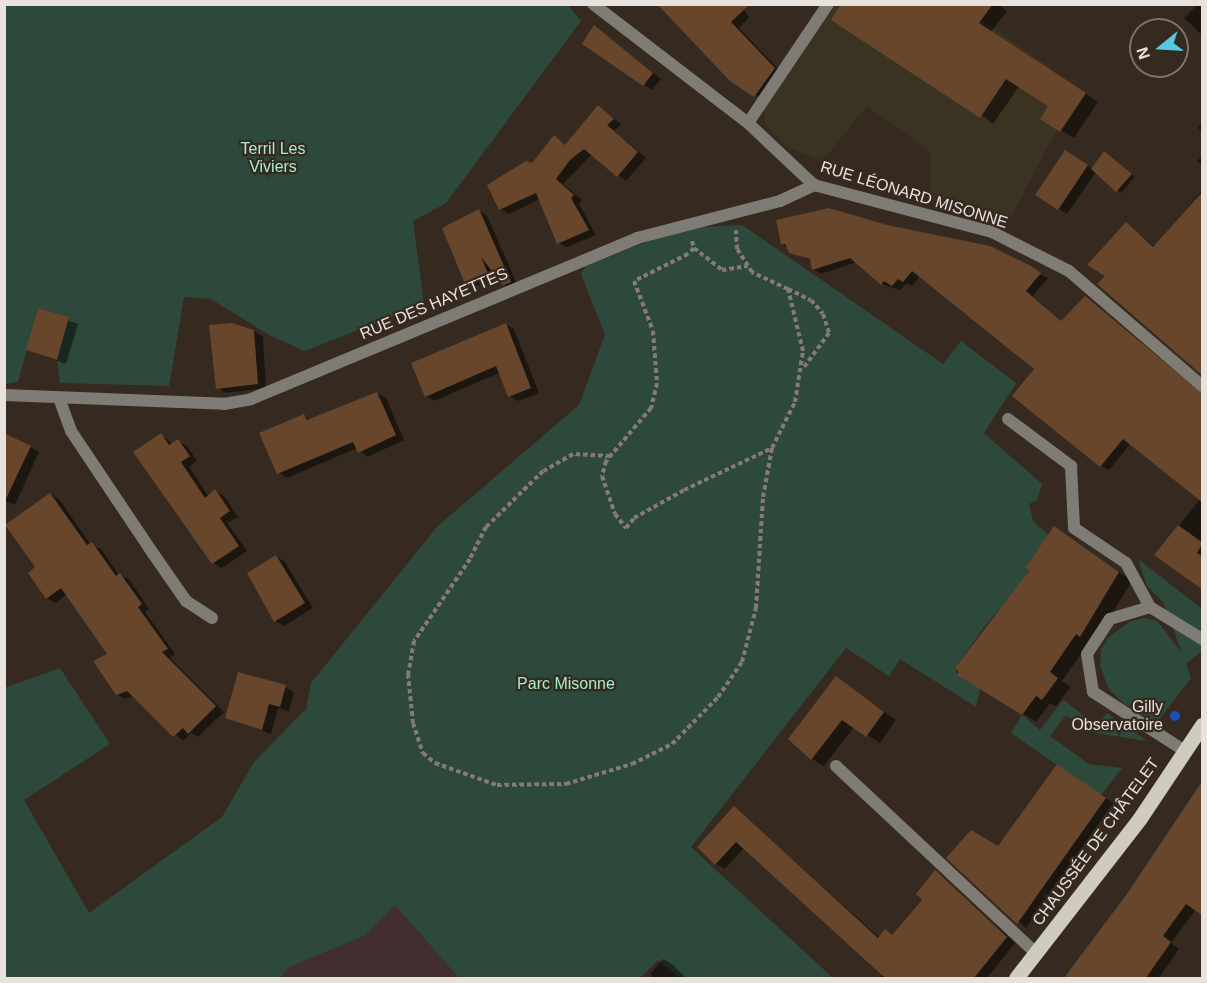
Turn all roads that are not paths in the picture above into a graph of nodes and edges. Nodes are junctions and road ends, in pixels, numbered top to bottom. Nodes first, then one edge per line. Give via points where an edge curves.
1 (593, 4) edge
2 (828, 4) edge
3 (748, 123) junction
4 (814, 185) junction
5 (1203, 386) edge
6 (4, 395) edge
7 (59, 398) junction
8 (1008, 419) dead end
9 (1150, 607) junction
10 (212, 618) dead end
11 (1203, 639) edge
12 (1203, 725) edge
13 (1185, 751) junction
14 (836, 766) dead end
15 (1036, 953) junction
16 (1016, 978) edge

1 - 3 street, RUE LÉONARD MISONNE
2 - 3 street
3 - 4 street, RUE LÉONARD MISONNE
4 - 5 street, RUE LÉONARD MISONNE via 992,232 1069,271
4 - 7 street, RUE DES HAYETTES via 780,201 637,238 251,399 224,404
6 - 7 street, RUE DES HAYETTES
7 - 10 street via 72,431 186,601
8 - 9 street via 1071,466 1074,528 1126,563
9 - 11 street
9 - 13 street via 1110,619 1087,654 1093,692
12 - 13 main road, CHAUSSÉE DE CHÂTELET
13 - 15 main road, CHAUSSÉE DE CHÂTELET via 1140,818
14 - 15 street
15 - 16 main road, CHAUSSÉE DE CHÂTELET

